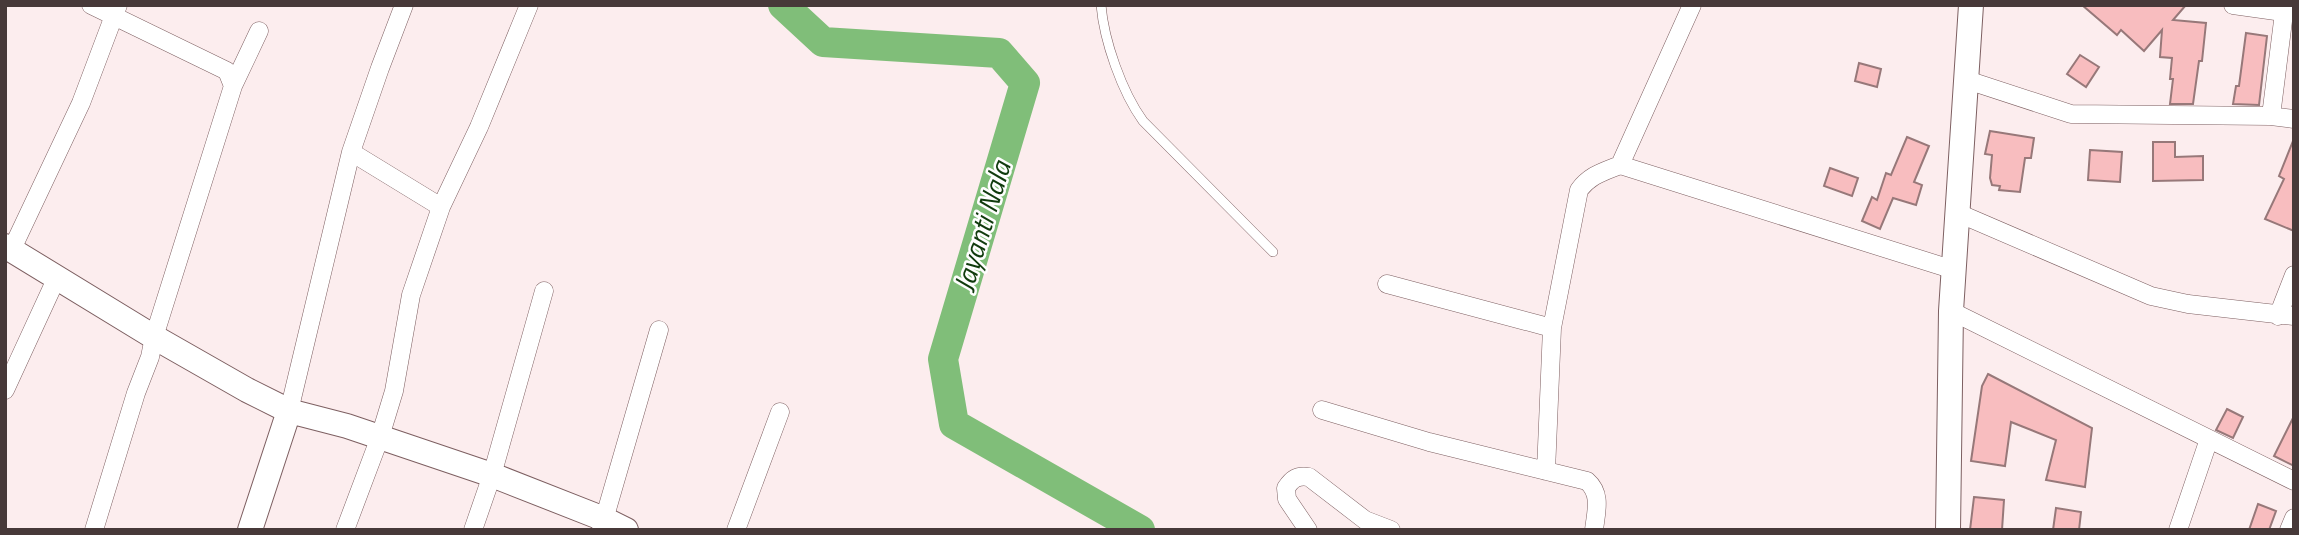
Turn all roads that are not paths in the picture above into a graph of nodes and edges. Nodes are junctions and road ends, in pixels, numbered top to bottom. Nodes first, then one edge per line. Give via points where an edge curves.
1 (91, 5) edge
2 (404, 5) edge
3 (530, 5) edge
4 (1101, 5) edge
5 (1692, 5) edge
6 (1971, 5) edge
7 (2233, 5) edge
8 (2284, 9) edge
9 (115, 11) edge
10 (259, 31) dead end
11 (1967, 80) junction
12 (233, 86) junction
13 (2271, 117) junction
14 (2294, 119) edge
15 (351, 152) junction
16 (1620, 165) junction
17 (440, 207) junction
18 (1958, 213) junction
19 (9, 248) edge
20 (1273, 252) dead end
21 (1954, 270) junction
22 (2294, 275) edge
23 (57, 277) junction
24 (1387, 284) dead end
25 (544, 291) dead end
26 (1951, 311) junction
27 (2286, 316) edge
28 (1552, 328) junction
29 (659, 330) dead end
30 (154, 337) junction
31 (5, 390) edge
32 (1322, 410) dead end
33 (289, 411) junction
34 (780, 412) dead end
35 (380, 438) junction
36 (2208, 439) junction
37 (1546, 471) junction
38 (492, 475) junction
39 (2294, 481) edge
40 (2294, 518) edge
41 (602, 524) edge
42 (94, 530) edge
43 (250, 530) edge
44 (345, 530) edge
45 (473, 530) edge
46 (626, 530) edge
47 (736, 530) edge
48 (1308, 530) edge
49 (1391, 530) edge
50 (1594, 530) edge
51 (1948, 530) edge
52 (2178, 530) edge
53 (2289, 530) edge

1 - 9 street
2 - 15 street
3 - 17 street
4 - 20 lane via 1133,108
5 - 16 street
6 - 11 main road
7 - 8 street
8 - 13 street
9 - 12 street via 227,71
9 - 19 street via 81,103
10 - 12 street
11 - 13 street via 2071,114
11 - 18 main road
12 - 30 street
13 - 14 street
15 - 17 street
15 - 33 street
16 - 21 street
16 - 28 street via 1586,180 1579,190
17 - 35 street via 411,295 394,391
18 - 21 main road
18 - 27 street via 2151,296
19 - 23 main road
21 - 26 main road
22 - 27 street
23 - 30 main road
23 - 31 street
24 - 28 street
25 - 38 street
26 - 36 street
26 - 51 main road
28 - 37 street
29 - 41 street
30 - 33 main road
30 - 42 street
32 - 37 street
33 - 35 main road
33 - 43 main road
34 - 47 street
35 - 38 main road
35 - 44 street
36 - 39 street
36 - 52 street
37 - 50 street via 1578,477 1594,487
38 - 41 main road
38 - 45 street
40 - 53 street
41 - 46 main road
48 - 49 street via 1287,499 1286,488 1300,476 1309,477 1364,520

